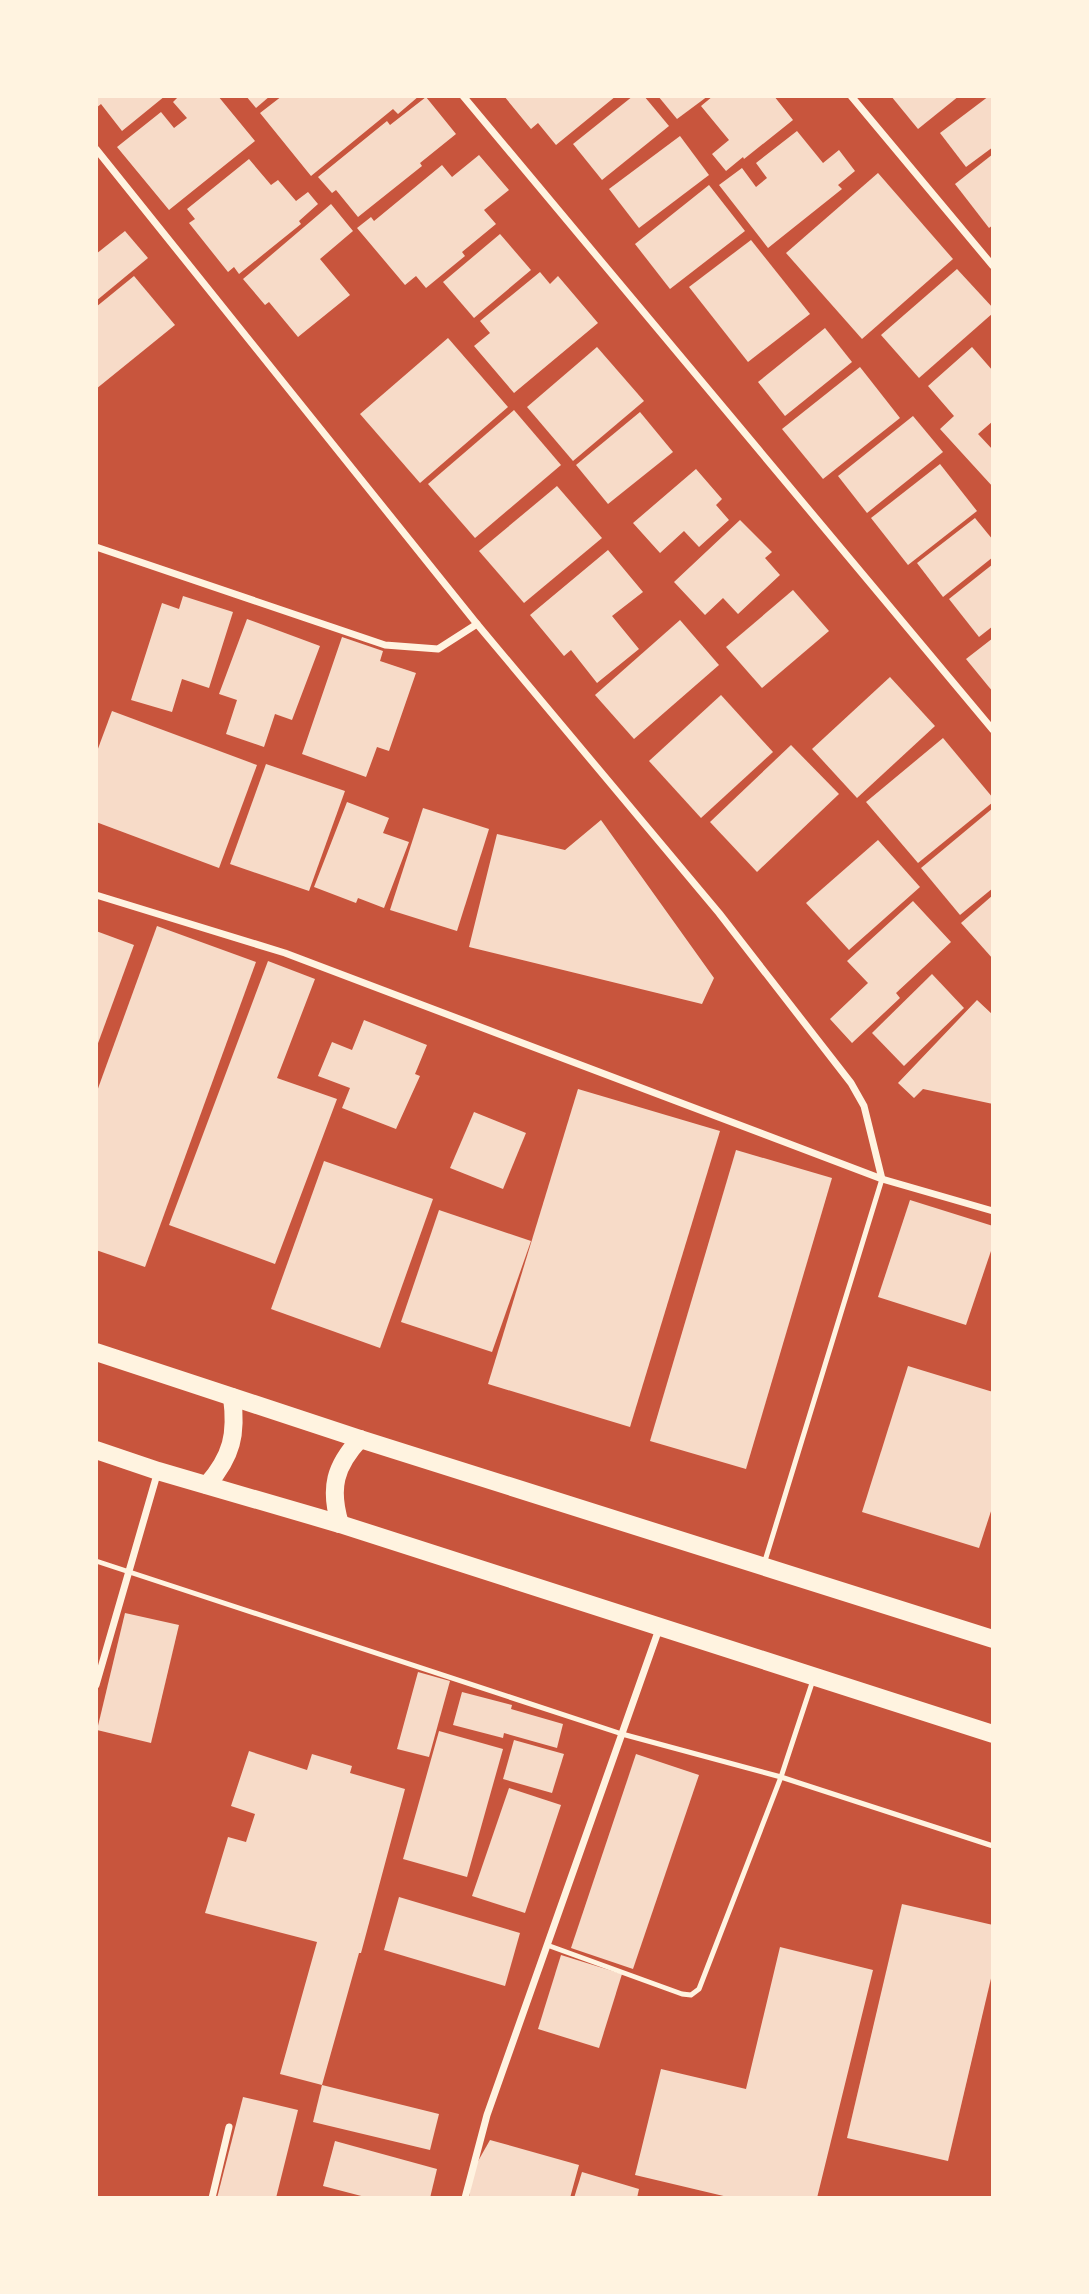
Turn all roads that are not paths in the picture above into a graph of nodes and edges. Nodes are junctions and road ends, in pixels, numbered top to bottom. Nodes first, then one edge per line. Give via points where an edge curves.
1 (463, 96) edge
2 (851, 96) edge
3 (96, 149) edge
4 (993, 266) edge
5 (96, 547) edge
6 (477, 624) junction
7 (993, 730) edge
8 (96, 895) edge
9 (882, 1179) junction
10 (993, 1211) edge
11 (96, 1352) edge
12 (232, 1397) junction
13 (360, 1439) junction
14 (96, 1450) edge
15 (158, 1471) junction
16 (207, 1485) junction
17 (340, 1524) junction
18 (96, 1561) edge
19 (763, 1567) junction
20 (128, 1573) junction
21 (659, 1628) junction
22 (993, 1639) edge
23 (814, 1677) junction
24 (96, 1685) edge
25 (622, 1734) junction
26 (993, 1734) edge
27 (781, 1777) junction
28 (993, 1846) edge
29 (547, 1945) junction
30 (229, 2127) dead end
31 (212, 2198) edge
32 (464, 2198) edge

1 - 7 street
2 - 4 street
3 - 6 street
5 - 6 street via 385,645 438,649
6 - 9 street via 719,913 851,1083 864,1106
8 - 9 street via 285,953
9 - 10 street
9 - 19 lane
11 - 12 main road
12 - 13 main road
12 - 16 main road via 235,1416 229,1454
13 - 17 main road via 347,1453 334,1488
13 - 19 main road
14 - 15 main road
15 - 16 main road
15 - 20 street
16 - 17 main road
17 - 21 main road
18 - 20 lane
19 - 22 main road
20 - 24 street
20 - 25 lane
21 - 23 main road
21 - 25 street
23 - 26 main road
23 - 27 lane
25 - 27 lane
25 - 29 street
27 - 28 lane
27 - 29 lane via 699,1989 682,1994
29 - 32 street via 487,2115
30 - 31 street

